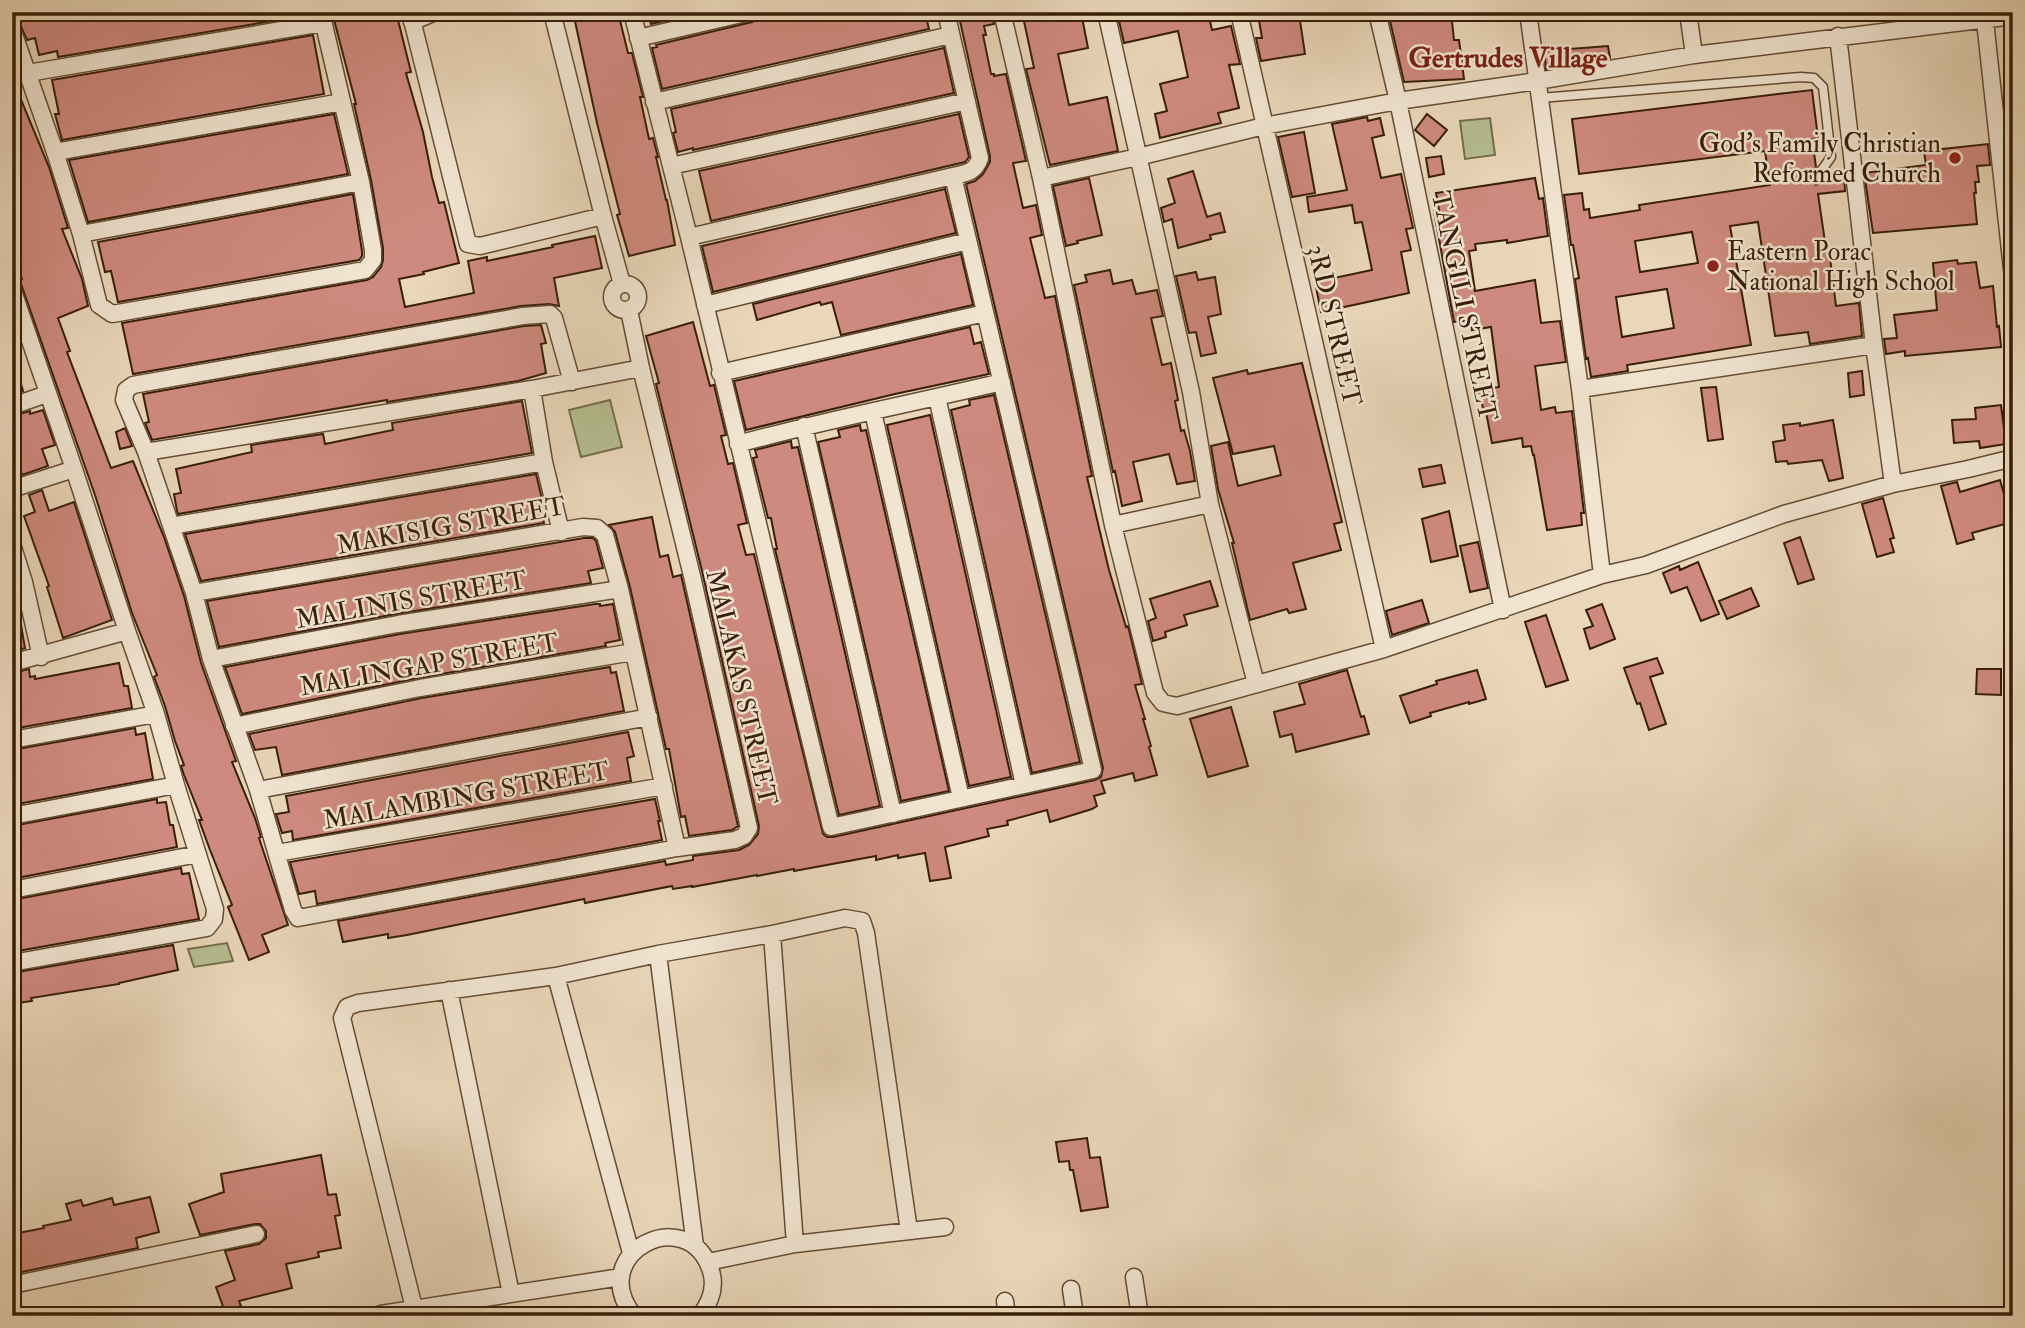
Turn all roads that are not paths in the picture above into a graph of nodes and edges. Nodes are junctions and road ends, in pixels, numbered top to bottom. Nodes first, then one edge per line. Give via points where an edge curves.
1 (435, 12) edge
2 (552, 12) edge
3 (632, 12) edge
4 (750, 12) edge
5 (946, 12) edge
6 (1002, 12) edge
7 (1106, 12) edge
8 (1238, 12) edge
9 (1377, 12) edge
10 (1528, 12) edge
11 (1688, 12) edge
12 (1984, 16) edge
13 (2013, 16) edge
14 (411, 17) edge
15 (322, 18) edge
16 (12, 29) edge
17 (951, 35) junction
18 (1838, 36) junction
19 (638, 38) junction
20 (1694, 55) junction
21 (29, 73) junction
22 (1537, 81) junction
23 (1540, 98) junction
24 (967, 101) junction
25 (342, 102) junction
26 (654, 102) junction
27 (1398, 102) junction
28 (2004, 115) edge
29 (1264, 126) junction
30 (55, 152) junction
31 (1138, 157) junction
32 (671, 166) junction
33 (953, 176) junction
34 (1041, 178) junction
35 (1816, 178) dead end
36 (361, 182) junction
37 (603, 216) junction
38 (81, 234) junction
39 (689, 237) junction
40 (968, 242) junction
41 (2013, 278) edge
42 (12, 288) edge
43 (705, 305) junction
44 (985, 313) junction
45 (19, 329) edge
46 (1874, 345) junction
47 (641, 368) junction
48 (720, 373) junction
49 (572, 382) junction
50 (1002, 382) junction
51 (532, 389) junction
52 (1580, 389) junction
53 (47, 394) junction
54 (937, 397) junction
55 (12, 406) edge
56 (873, 412) junction
57 (804, 426) junction
58 (738, 444) junction
59 (146, 452) junction
60 (2013, 458) edge
61 (544, 462) junction
62 (74, 469) junction
63 (1893, 484) junction
64 (12, 489) edge
65 (1210, 504) junction
66 (1113, 524) junction
67 (171, 526) junction
68 (561, 532) junction
69 (12, 544) edge
70 (1602, 575) junction
71 (18, 584) edge
72 (620, 589) junction
73 (194, 593) junction
74 (1503, 610) junction
75 (127, 631) junction
76 (1384, 649) junction
77 (633, 652) junction
78 (41, 656) junction
79 (211, 659) junction
80 (12, 663) edge
81 (1256, 684) junction
82 (156, 714) junction
83 (649, 718) junction
84 (234, 726) junction
85 (12, 740) edge
86 (176, 785) junction
87 (1024, 785) junction
88 (664, 786) junction
89 (258, 790) junction
90 (961, 799) junction
91 (893, 814) junction
92 (12, 816) edge
93 (677, 848) junction
94 (277, 853) junction
95 (198, 854) junction
96 (12, 890) edge
97 (772, 934) junction
98 (658, 954) junction
99 (12, 963) edge
100 (555, 976) junction
101 (449, 990) junction
102 (945, 1227) dead end
103 (909, 1231) junction
104 (256, 1234) dead end
105 (795, 1244) junction
106 (695, 1246) junction
107 (632, 1253) junction
108 (708, 1262) junction
109 (621, 1277) junction
110 (1134, 1278) dead end
111 (12, 1284) edge
112 (1071, 1289) dead end
113 (511, 1294) junction
114 (414, 1308) junction
115 (381, 1314) dead end
116 (634, 1316) edge
117 (700, 1316) edge
118 (1075, 1316) edge
119 (1140, 1316) edge

1 - 14 street
2 - 37 street
3 - 19 street
4 - 19 street
5 - 17 street
6 - 34 street
7 - 31 street
8 - 29 street, 3RD STREET
9 - 27 street, TANGILI STREET
10 - 22 street
11 - 20 street
12 - 13 street
12 - 18 street
12 - 28 street
14 - 37 street via 468,244 480,246
15 - 21 street
15 - 25 street
16 - 21 street
17 - 24 street
17 - 26 street
18 - 20 street
18 - 46 street
19 - 26 street
20 - 22 street
21 - 30 street
22 - 23 street
22 - 27 street
23 - 35 lane via 1814,78 1823,87 1831,158
23 - 52 street
24 - 32 street
24 - 33 street via 980,159 972,171
25 - 30 street
25 - 36 street
26 - 32 street
27 - 29 street
27 - 74 street, TANGILI STREET
28 - 41 street
29 - 31 street
29 - 76 street, 3RD STREET
30 - 38 street
31 - 34 street
31 - 65 street via 1191,392
32 - 39 street
33 - 39 street
33 - 40 street
34 - 66 street
36 - 38 street
36 - 38 street via 373,250 373,260 365,270 112,314 99,304
37 - 47 street, MALAKAS STREET via 622,284 637,290 639,298 629,310
39 - 43 street
40 - 43 street
40 - 44 street
42 - 45 street
43 - 48 street
44 - 48 street
44 - 50 street
45 - 53 street
46 - 52 street
46 - 63 street
47 - 49 street
47 - 93 street, MALAKAS STREET via 749,828 735,840
48 - 58 street
49 - 51 street
49 - 59 street via 554,318 550,314 523,316 132,385 124,400
50 - 54 street
50 - 87 street via 1093,770
51 - 59 street
51 - 61 street
52 - 70 street
53 - 55 street
53 - 62 street
54 - 56 street
54 - 87 street
56 - 57 street
56 - 90 street
57 - 58 street
57 - 91 street
58 - 91 street via 831,827
59 - 67 street
60 - 63 street
61 - 67 street
61 - 68 street
62 - 64 street
62 - 75 street
63 - 70 street via 1784,514 1646,565
65 - 66 street
65 - 81 street
66 - 81 street via 1154,693 1163,703 1177,706
67 - 73 street
68 - 72 street, MAKISIG STREET via 583,527 597,528 605,535
68 - 73 street, MAKISIG STREET
69 - 71 street
70 - 74 street
71 - 78 street
72 - 77 street, MAKISIG STREET
72 - 79 street, MALINIS STREET
73 - 79 street
74 - 76 street
75 - 78 street
75 - 82 street
76 - 81 street
77 - 83 street, MAKISIG STREET
77 - 84 street, MALINGAP STREET
78 - 80 street
79 - 84 street
82 - 85 street
82 - 86 street
83 - 88 street, MAKISIG STREET
83 - 89 street
84 - 89 street
86 - 92 street
86 - 95 street
87 - 90 street
88 - 93 street, MAKISIG STREET
88 - 94 street, MALAMBING STREET
89 - 94 street
90 - 91 street
93 - 94 street, MALAKAS STREET via 298,918
95 - 96 street
95 - 99 street via 215,909 207,928
97 - 98 street
97 - 103 street via 845,918 862,921
97 - 105 street
98 - 100 street
98 - 106 street
100 - 101 street
100 - 107 street
101 - 113 street
101 - 114 street via 358,1003 347,1007 342,1018
102 - 103 street
103 - 105 street
104 - 111 street
105 - 108 street
106 - 107 street via 682,1239 655,1238
106 - 108 street
107 - 109 street
108 - 117 street via 713,1289
109 - 113 street
109 - 116 street via 621,1292
110 - 119 street
112 - 118 street
113 - 114 street
114 - 115 street

